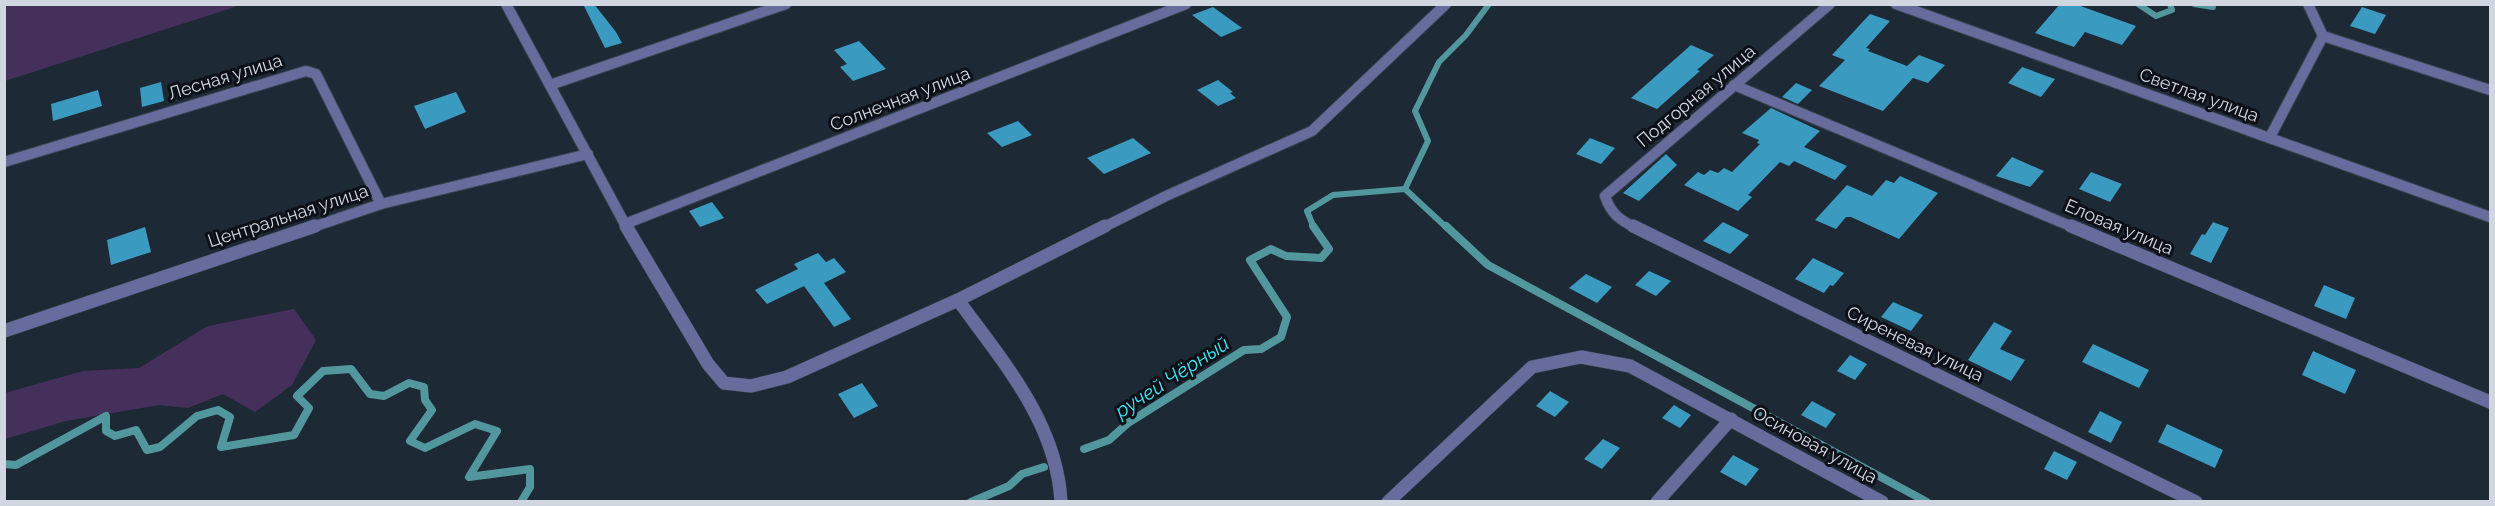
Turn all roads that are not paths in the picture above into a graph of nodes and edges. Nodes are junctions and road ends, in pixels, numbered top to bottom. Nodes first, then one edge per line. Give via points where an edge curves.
1 (506, 4) edge
2 (786, 4) edge
3 (1186, 4) edge
4 (1446, 4) edge
5 (1830, 4) edge
6 (1896, 4) edge
7 (2308, 4) edge
8 (2323, 36) junction
9 (550, 85) junction
10 (1734, 85) junction
11 (2490, 90) edge
12 (2270, 137) junction
13 (588, 154) junction
14 (4, 162) edge
15 (381, 204) junction
16 (2490, 217) edge
17 (1618, 219) joint
18 (625, 224) junction
19 (958, 300) junction
20 (4, 330) edge
21 (2490, 402) edge
22 (1731, 419) junction
23 (1061, 501) edge
24 (1388, 501) edge
25 (1657, 501) edge
26 (1882, 501) edge
27 (2196, 501) edge

1 - 9 street
2 - 9 street
3 - 18 street, Солнечная улица
4 - 19 street via 1312,132 1166,196
5 - 10 street, Подгорная улица
6 - 12 street, Светлая улица
7 - 8 street
8 - 11 street
8 - 12 street
9 - 13 street
10 - 17 street, Подгорная улица via 1605,196
10 - 21 street, Еловая улица
12 - 16 street, Светлая улица
13 - 15 street, Центральная улица
13 - 18 street
14 - 15 street, Лесная улица via 306,71 316,74
15 - 20 street, Центральная улица
17 - 27 street, Сиреневая улица
18 - 19 street via 708,364 724,383 751,386 787,378
19 - 23 street via 1026,396 1051,444
22 - 24 street, Осиновая улица via 1630,366 1581,357 1532,367
22 - 25 street
22 - 26 street, Осиновая улица

